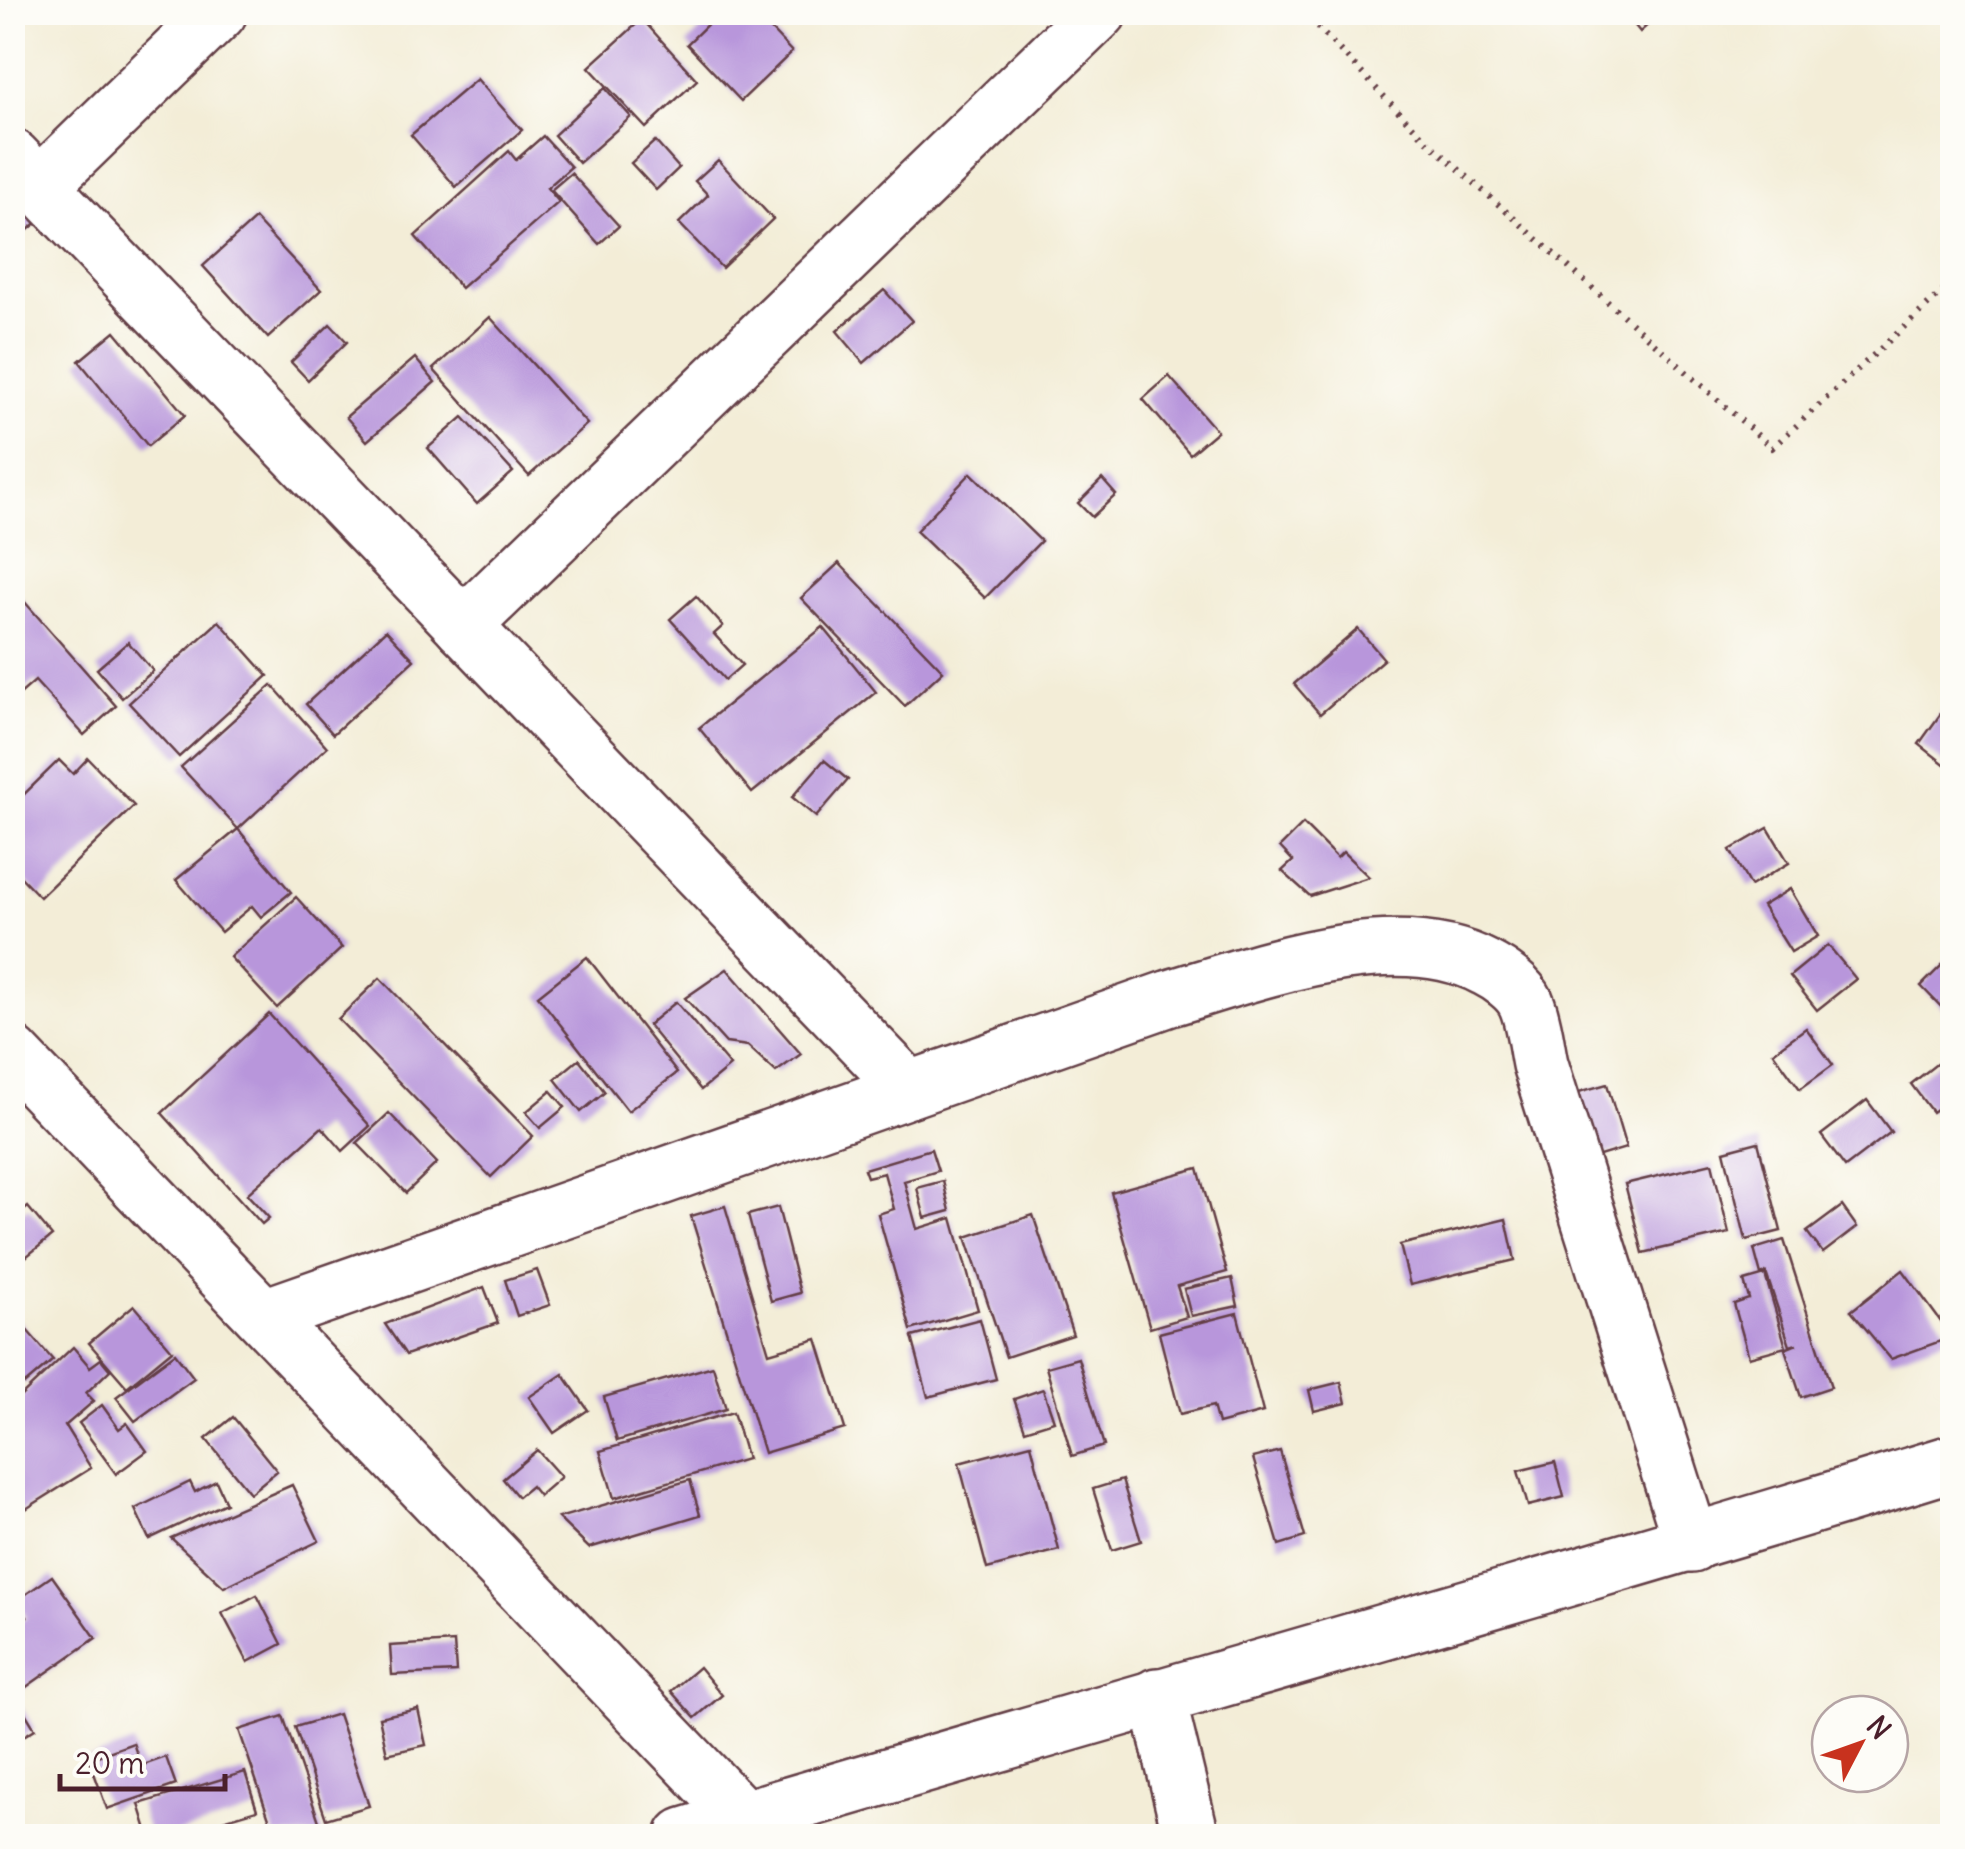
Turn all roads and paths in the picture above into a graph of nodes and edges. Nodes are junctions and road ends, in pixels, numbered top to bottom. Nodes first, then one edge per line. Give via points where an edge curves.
1 (219, 12) edge
2 (1099, 12) edge
3 (1303, 12) edge
4 (26, 172) edge
5 (1952, 283) edge
6 (462, 626) junction
7 (12, 1054) edge
8 (908, 1088) junction
9 (264, 1316) junction
10 (1952, 1463) edge
11 (1692, 1544) junction
12 (1156, 1696) junction
13 (744, 1819) junction
14 (684, 1836) edge
15 (1190, 1836) edge

1 - 4 street
2 - 6 street
3 - 5 path via 1426,140 1772,448
4 - 6 street
6 - 8 street
7 - 9 street
8 - 9 street
8 - 11 street via 1302,958 1404,947 1467,958 1502,976 1526,1001 1540,1064
9 - 13 street
10 - 11 street
11 - 12 street
12 - 13 street
12 - 15 street
13 - 14 street

